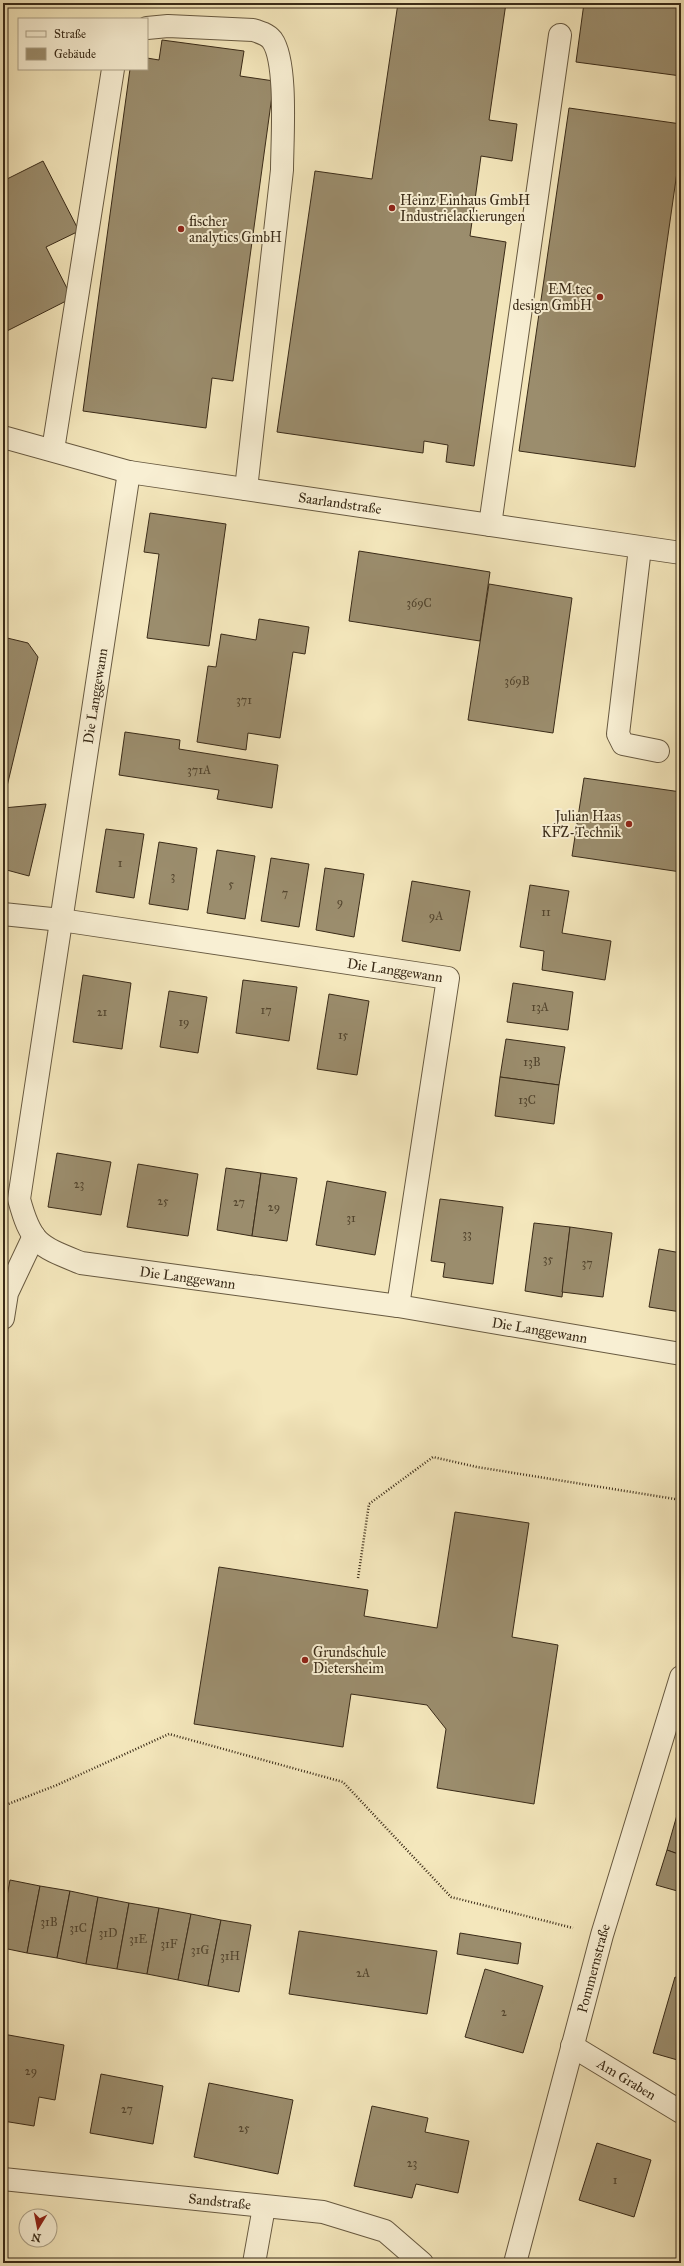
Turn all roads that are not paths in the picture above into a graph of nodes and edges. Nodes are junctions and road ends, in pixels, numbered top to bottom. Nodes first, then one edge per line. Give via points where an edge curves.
1 (148, 28) edge
2 (560, 35) dead end
3 (113, 70) edge
4 (3, 437) edge
5 (53, 450) junction
6 (129, 472) junction
7 (246, 489) junction
8 (490, 525) junction
9 (640, 548) junction
10 (681, 553) edge
11 (658, 751) dead end
12 (3, 914) edge
13 (61, 920) junction
14 (12, 1191) edge
15 (34, 1236) junction
16 (398, 1306) junction
17 (3, 1318) edge
18 (681, 1354) edge
19 (681, 1677) edge
20 (677, 1704) edge
21 (572, 2046) junction
22 (681, 2112) edge
23 (3, 2179) edge
24 (264, 2207) junction
25 (254, 2263) edge
26 (422, 2263) edge
27 (515, 2263) edge

1 - 7 street via 168,26 253,30 263,33 272,40 277,52 283,118 282,170
2 - 8 street
3 - 5 street
4 - 5 street, Saarlandstraße
5 - 6 street, Saarlandstraße
6 - 7 street, Saarlandstraße
6 - 13 street, Die Langgewann
7 - 8 street, Saarlandstraße
8 - 9 street, Saarlandstraße
9 - 10 street, Saarlandstraße
9 - 11 street via 618,734 623,744
12 - 13 street, Die Langgewann
13 - 14 street, Die Langgewann
13 - 16 street, Die Langgewann via 448,978
14 - 15 street, Die Langgewann via 19,1199 26,1226
15 - 16 street, Die Langgewann via 43,1247 80,1263
15 - 17 street via 7,1293
16 - 18 street, Die Langgewann
19 - 20 street, Pommernstraße
20 - 21 street, Pommernstraße via 602,1936
21 - 22 street, Am Graben
21 - 27 street, Pommernstraße
23 - 24 street, Sandstraße
24 - 25 street
24 - 26 street, Sandstraße via 324,2212 385,2231

